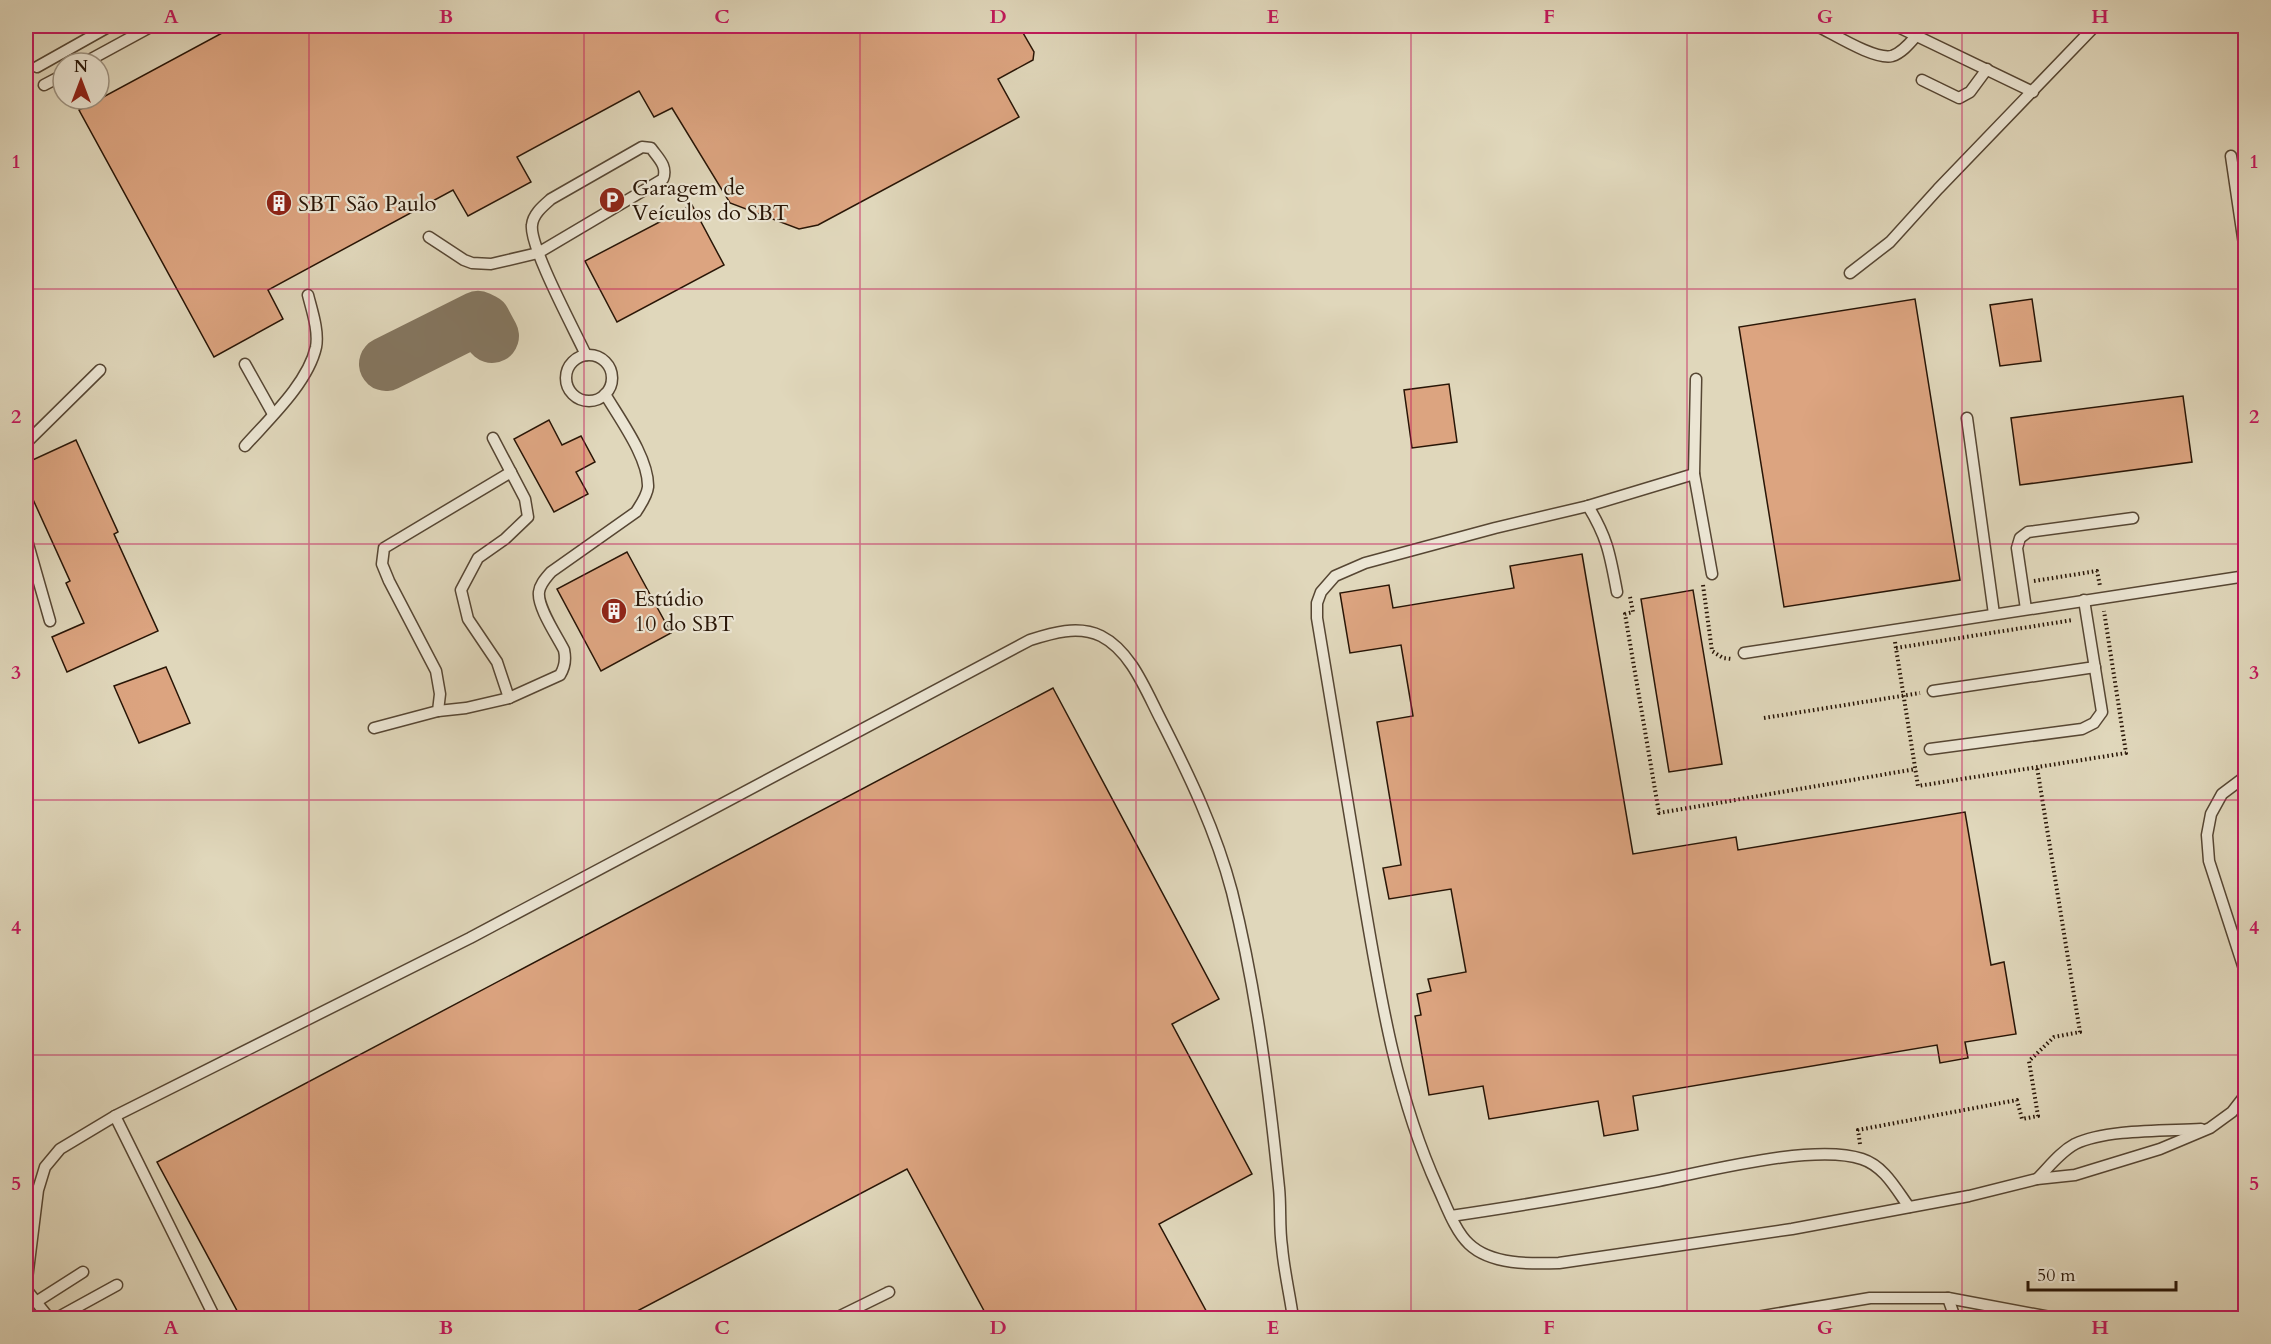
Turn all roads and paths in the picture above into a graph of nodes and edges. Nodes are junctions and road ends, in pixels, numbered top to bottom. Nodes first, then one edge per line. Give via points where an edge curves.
1 (110, 26) edge
2 (152, 26) edge
3 (1817, 26) edge
4 (1896, 26) edge
5 (2095, 26) edge
6 (1917, 35) junction
7 (106, 51) edge
8 (37, 67) dead end
9 (1987, 69) junction
10 (1922, 80) dead end
11 (51, 81) edge
12 (44, 85) dead end
13 (2033, 92) junction
14 (2231, 156) dead end
15 (429, 237) dead end
16 (538, 252) junction
17 (2246, 258) edge
18 (1850, 273) dead end
19 (308, 296) dead end
20 (586, 355) junction
21 (245, 364) dead end
22 (100, 370) dead end
23 (1696, 379) dead end
24 (605, 394) junction
25 (273, 414) junction
26 (1967, 418) dead end
27 (493, 438) dead end
28 (26, 443) edge
29 (245, 446) dead end
30 (511, 472) junction
31 (1694, 474) junction
32 (1588, 506) junction
33 (2133, 518) dead end
34 (26, 537) edge
35 (1712, 574) dead end
36 (2246, 576) edge
37 (2022, 582) junction
38 (1629, 589) dead end
39 (1617, 592) dead end
40 (2102, 598) junction
41 (2084, 600) junction
42 (2026, 609) junction
43 (1994, 614) junction
44 (50, 621) dead end
45 (1893, 630) junction
46 (1744, 653) dead end
47 (2095, 667) junction
48 (1933, 691) joint
49 (1905, 695) junction
50 (509, 698) junction
51 (438, 711) junction
52 (1764, 718) dead end
53 (374, 728) dead end
54 (1930, 749) dead end
55 (2037, 767) junction
56 (1916, 769) junction
57 (2246, 776) edge
58 (2246, 975) edge
59 (2246, 1094) edge
60 (115, 1116) junction
61 (2210, 1128) junction
62 (1862, 1159) junction
63 (2037, 1179) junction
64 (1909, 1207) junction
65 (1451, 1216) junction
66 (83, 1272) dead end
67 (117, 1285) dead end
68 (26, 1288) edge
69 (889, 1292) dead end
70 (1948, 1298) junction
71 (36, 1302) junction
72 (49, 1318) edge
73 (57, 1318) edge
74 (215, 1318) edge
75 (836, 1318) edge
76 (1293, 1318) edge
77 (1757, 1318) edge
78 (1955, 1318) edge
79 (2055, 1318) edge

1 - 8 lane
2 - 7 lane
3 - 6 lane via 1884,56 1900,52
4 - 6 lane
5 - 13 lane
6 - 9 lane
9 - 10 lane via 1970,92 1959,98
9 - 13 lane
11 - 12 lane
13 - 18 lane via 1890,242
14 - 17 lane
15 - 16 lane via 472,263 491,264
16 - 16 lane via 663,180 664,166 651,148 642,147 541,207 531,227
16 - 20 lane
19 - 25 lane via 316,345 308,368
20 - 24 lane via 599,358 609,367 613,378
20 - 24 lane via 570,365 568,387 582,400 596,400
21 - 25 lane
22 - 28 lane
23 - 31 lane
24 - 50 lane via 641,457 648,487 645,498 636,512 551,572 543,582 539,602 564,650 564,670
25 - 29 lane
26 - 43 lane
27 - 30 lane
30 - 50 lane via 525,499 528,517 478,558 461,590 468,619 497,662
30 - 51 lane via 384,548 382,564 388,581 436,672
31 - 32 lane
31 - 35 lane
32 - 39 lane via 1609,547
32 - 65 lane via 1365,563 1335,576 1321,591 1317,603 1373,954 1397,1072 1420,1150
33 - 37 lane via 2028,532 2020,538 2017,548
34 - 44 lane
36 - 40 lane
37 - 40 path via 2097,571
37 - 42 lane
38 - 56 path via 1633,612 1625,614 1659,813
40 - 41 lane
40 - 55 path via 2126,753
41 - 42 lane
41 - 47 lane
42 - 43 lane
43 - 45 lane
45 - 46 lane
45 - 49 path
47 - 48 lane
47 - 54 lane via 2102,712 2094,723 2082,729
48 - 49 path
49 - 52 path
49 - 56 path
50 - 51 lane
51 - 53 lane
55 - 56 path via 1918,786
55 - 62 path via 2080,1032 2055,1037 2029,1061 2038,1116 2022,1119 2017,1100 1858,1130
57 - 58 lane via 2222,794 2211,814 2207,835 2209,861
59 - 61 lane via 2232,1112
60 - 68 lane via 60,1149 45,1167 38,1190
60 - 74 lane
60 - 76 lane via 470,938 1030,640 1054,632 1079,630 1100,636 1117,648 1137,674 1187,772 1213,832 1232,891 1256,1007
61 - 63 lane via 2160,1149 2075,1175
61 - 63 lane via 2095,1137 2061,1154
62 - 64 lane via 1890,1180
62 - 65 lane via 1833,1154 1784,1157
63 - 64 lane
64 - 65 lane via 1792,1229 1531,1264 1496,1259 1469,1244
66 - 71 lane
67 - 73 lane
68 - 71 lane
69 - 75 lane
70 - 77 lane via 1870,1298
70 - 78 lane
70 - 79 lane
71 - 72 lane

